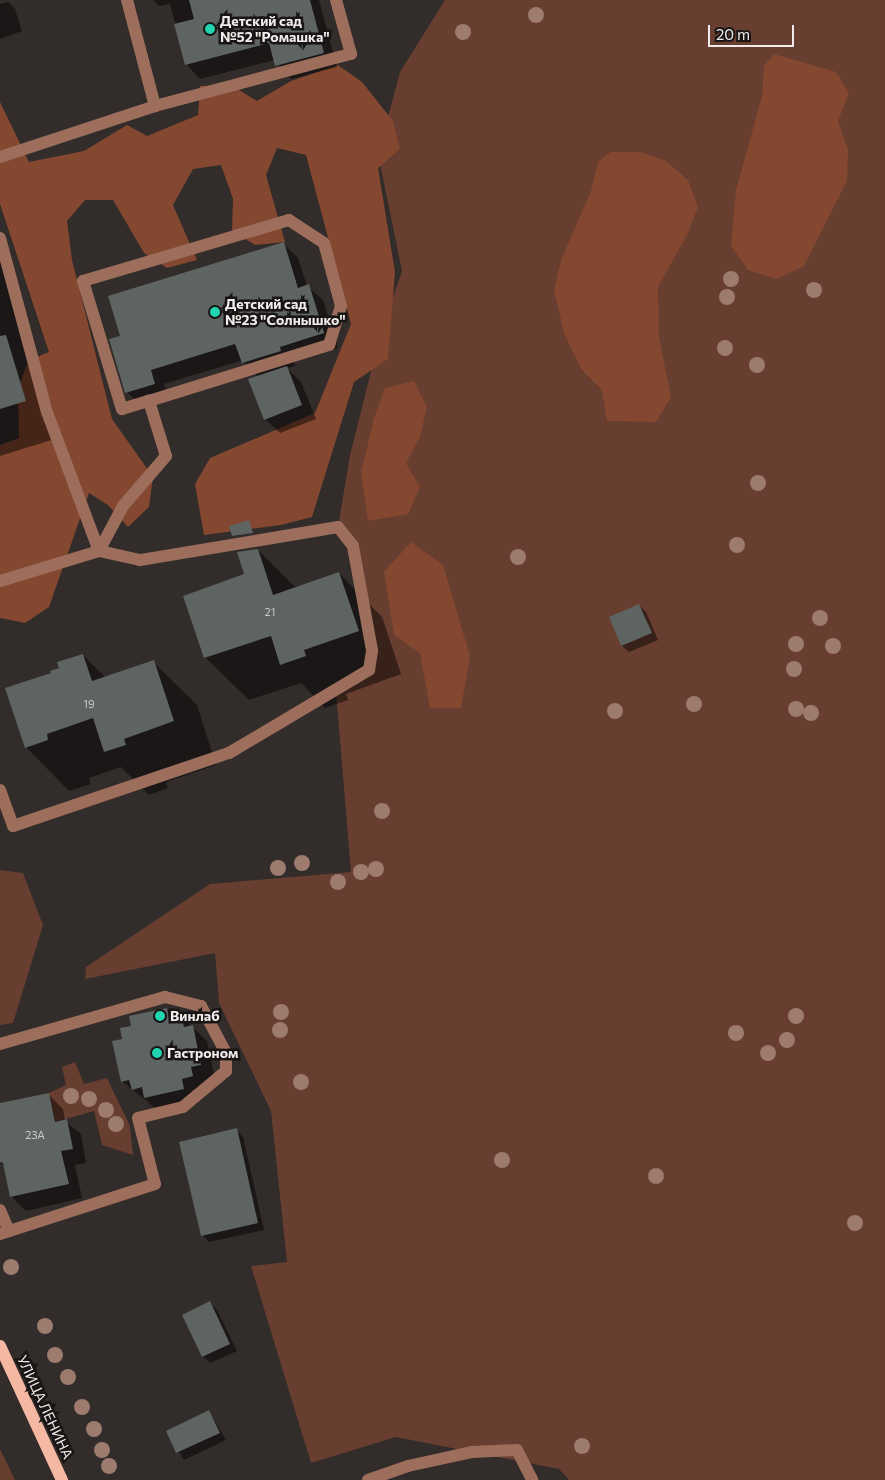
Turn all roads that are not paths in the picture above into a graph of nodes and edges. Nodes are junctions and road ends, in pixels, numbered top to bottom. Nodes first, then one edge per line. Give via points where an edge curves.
1 (127, 0) edge
2 (336, 0) edge
3 (155, 106) junction
4 (0, 157) edge
5 (0, 238) edge
6 (149, 401) junction
7 (99, 551) junction
8 (0, 580) edge
9 (0, 790) edge
10 (0, 1044) edge
11 (0, 1210) edge
12 (4, 1233) edge
13 (0, 1346) edge
14 (62, 1480) edge
15 (368, 1480) edge
16 (532, 1480) edge

1 - 3 lane
2 - 3 lane via 351,54
3 - 4 lane
5 - 7 lane via 48,412
6 - 6 lane via 329,345 341,306 324,242 289,220 83,281 122,409
6 - 7 lane via 166,456 123,506
7 - 8 lane
7 - 9 lane via 140,560 338,527 353,546 372,650 369,670 229,753 13,826
10 - 12 lane via 165,997 202,1006 226,1053 226,1071 183,1107 138,1118 155,1184
11 - 12 lane
13 - 14 main road, УЛИЦА ЛЕНИНА
15 - 16 lane via 408,1466 472,1452 517,1450

